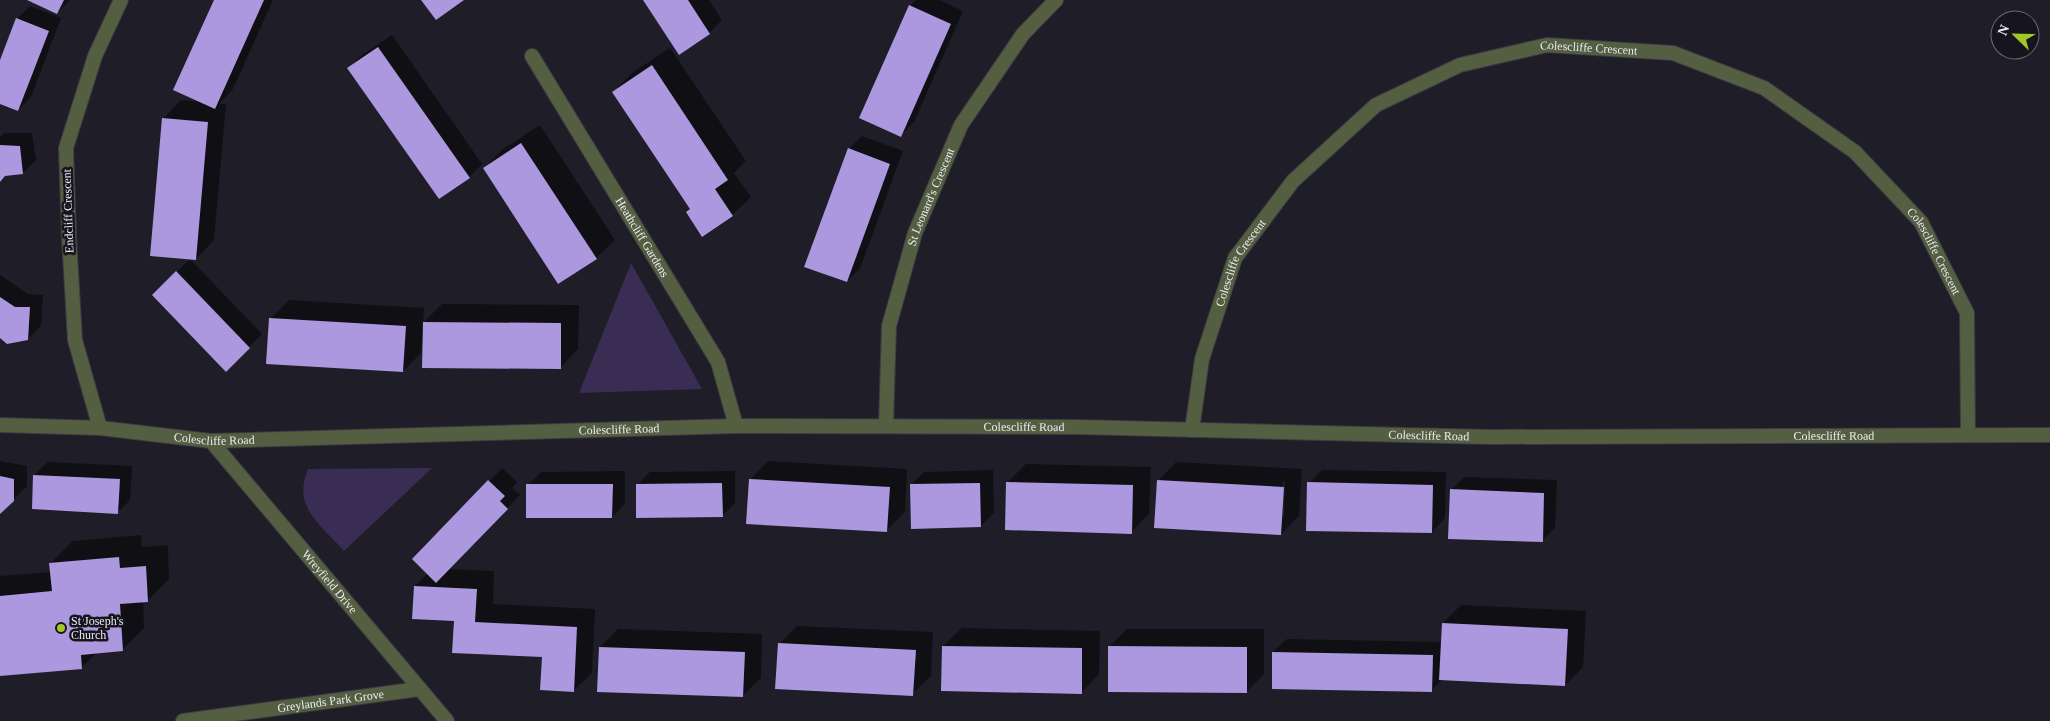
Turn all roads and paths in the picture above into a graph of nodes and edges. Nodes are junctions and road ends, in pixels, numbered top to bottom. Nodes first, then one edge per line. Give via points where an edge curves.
1 (121, 0) edge
2 (1056, 0) edge
3 (532, 56) dead end
4 (0, 425) edge
5 (736, 426) junction
6 (886, 426) junction
7 (100, 428) junction
8 (1192, 430) junction
9 (1968, 435) junction
10 (2050, 436) edge
11 (211, 441) junction
12 (419, 689) junction
13 (183, 721) edge
14 (447, 721) edge

1 - 7 street, Endcliff Crescent via 94,56 66,148 75,340
2 - 6 street, St Leonard's Crescent via 1023,34 961,125 915,233 889,326
3 - 5 street, Heathcliff Gardens via 718,362
4 - 7 street, Colescliffe Road
5 - 6 street, Colescliffe Road
5 - 11 street, Colescliffe Road
6 - 8 street, Colescliffe Road
7 - 11 street, Colescliffe Road
8 - 9 street, Colescliffe Road via 1509,437
8 - 9 street, Colescliffe Crescent via 1202,359 1235,258 1293,181 1376,105 1460,65 1547,45 1673,54 1764,88 1855,152 1921,222 1967,313
9 - 10 street, Colescliffe Road
11 - 12 street, Wreyfield Drive
12 - 13 street, Greylands Park Grove
12 - 14 street, Wreyfield Drive

